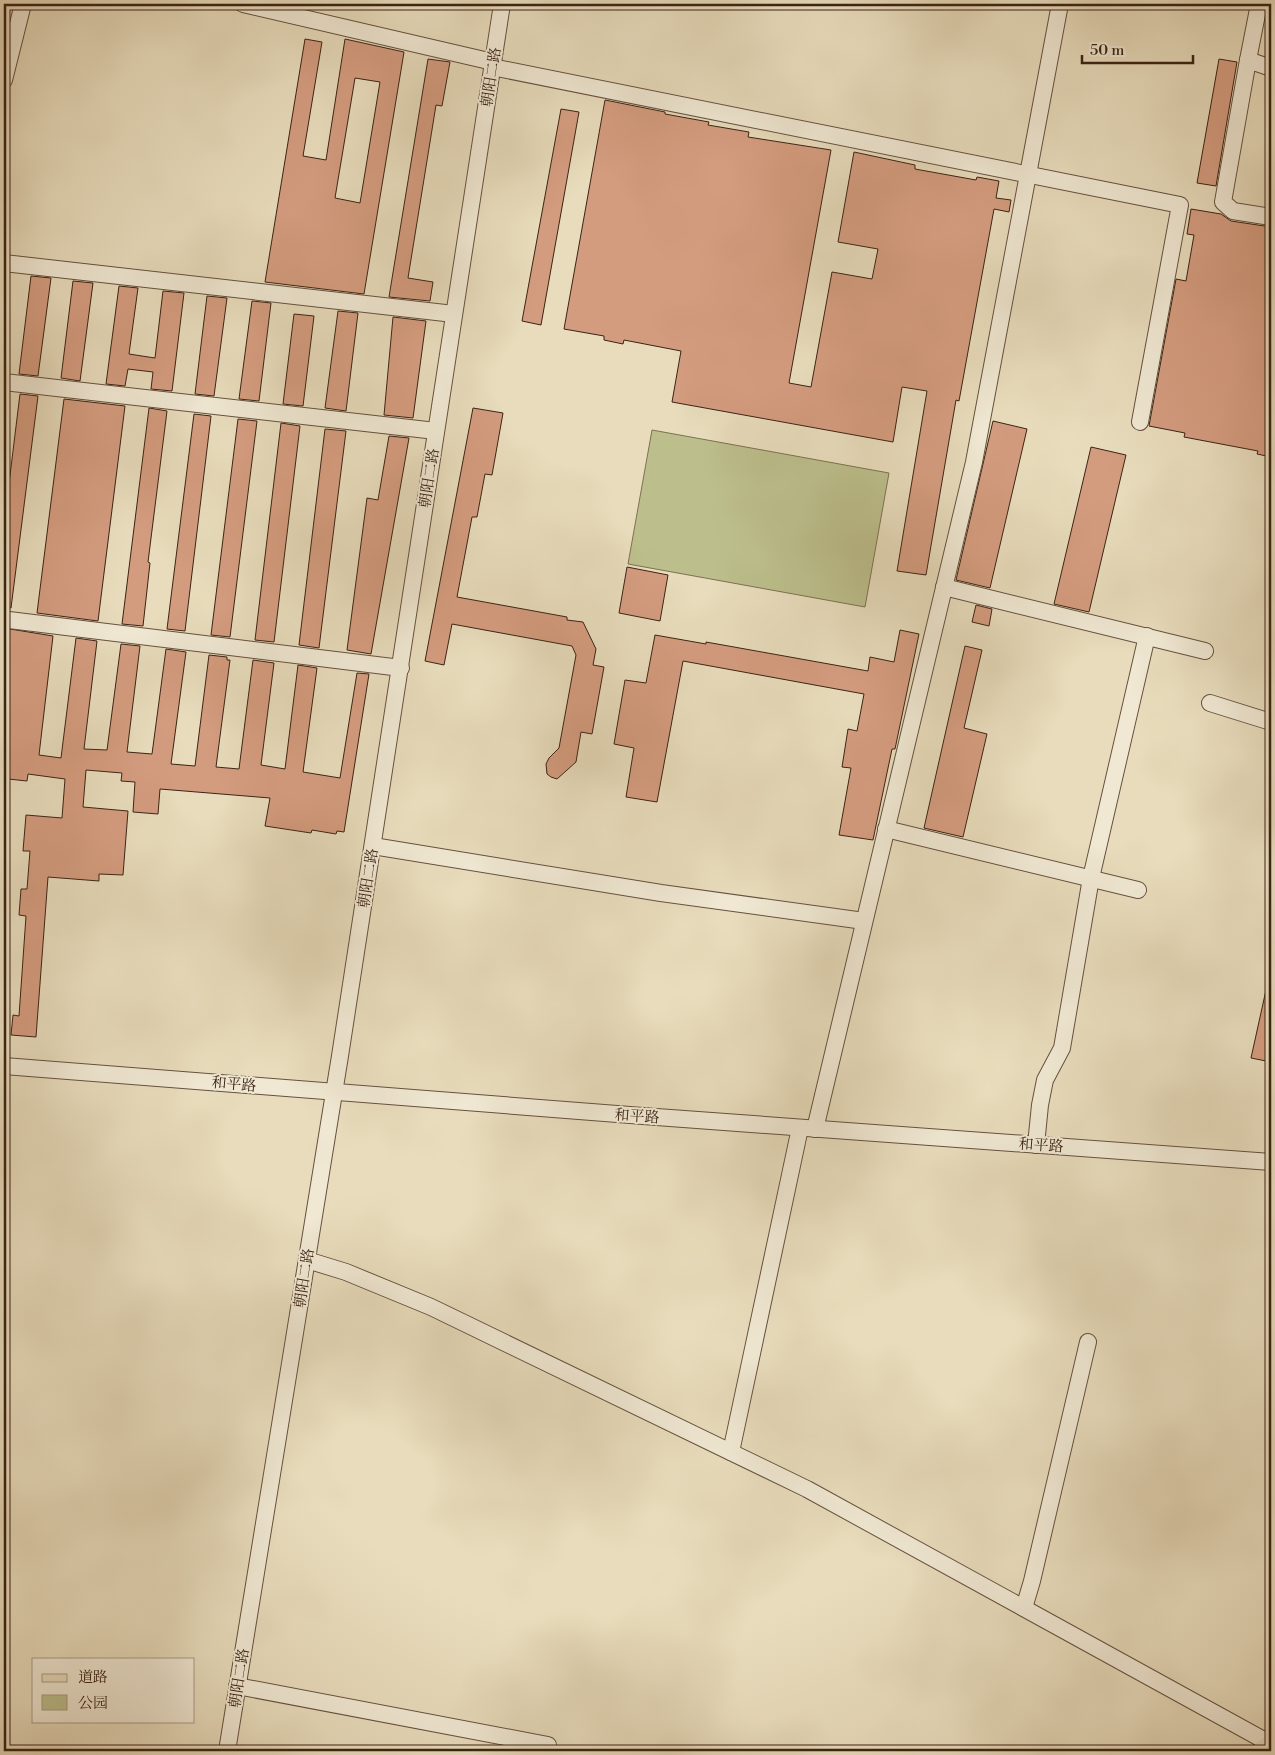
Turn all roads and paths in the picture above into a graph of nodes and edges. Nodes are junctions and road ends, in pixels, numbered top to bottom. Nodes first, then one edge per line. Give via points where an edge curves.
1 (23, 4) edge
2 (244, 4) edge
3 (502, 4) edge
4 (1060, 4) edge
5 (1259, 4) edge
6 (1248, 60) junction
7 (493, 65) junction
8 (1271, 68) edge
9 (4, 80) edge
10 (1028, 175) junction
11 (1271, 217) edge
12 (4, 263) edge
13 (454, 314) junction
14 (4, 382) edge
15 (1140, 422) dead end
16 (436, 431) junction
17 (944, 587) junction
18 (9, 620) dead end
19 (1147, 636) junction
20 (1205, 651) dead end
21 (401, 668) junction
22 (1210, 703) dead end
23 (1271, 722) edge
24 (886, 829) junction
25 (373, 846) junction
26 (1091, 878) junction
27 (1138, 890) dead end
28 (864, 921) junction
29 (4, 1066) edge
30 (334, 1092) junction
31 (807, 1128) junction
32 (1036, 1145) junction
33 (1271, 1162) edge
34 (307, 1260) junction
35 (1088, 1342) dead end
36 (731, 1452) junction
37 (1024, 1608) junction
38 (237, 1686) junction
39 (548, 1745) dead end
40 (1271, 1745) edge
41 (226, 1751) edge
42 (1263, 1751) edge

1 - 9 street
2 - 7 street
3 - 7 street, 朝阳二路
4 - 10 street
5 - 6 street
6 - 8 street
6 - 11 street via 1223,202 1233,211
7 - 10 street
7 - 13 street, 朝阳二路
10 - 15 street via 1180,205
10 - 17 street via 974,462
12 - 13 street
13 - 16 street, 朝阳二路
14 - 16 street
16 - 21 street, 朝阳二路
17 - 19 street
17 - 24 street
18 - 21 street
19 - 20 street
19 - 26 street
21 - 25 street, 朝阳二路
22 - 23 street
24 - 26 street
24 - 28 street
25 - 28 street via 661,893
25 - 30 street, 朝阳二路
26 - 27 street
26 - 32 street via 1062,1048 1045,1080
28 - 31 street
29 - 30 street, 和平路
30 - 31 street, 和平路
30 - 34 street, 朝阳二路
31 - 32 street, 和平路
31 - 36 street
32 - 33 street, 和平路
34 - 36 street via 346,1272 431,1307
34 - 38 street, 朝阳二路
35 - 37 street
36 - 37 street via 807,1489
37 - 40 street
38 - 39 street
38 - 41 street, 朝阳二路
40 - 42 main road

